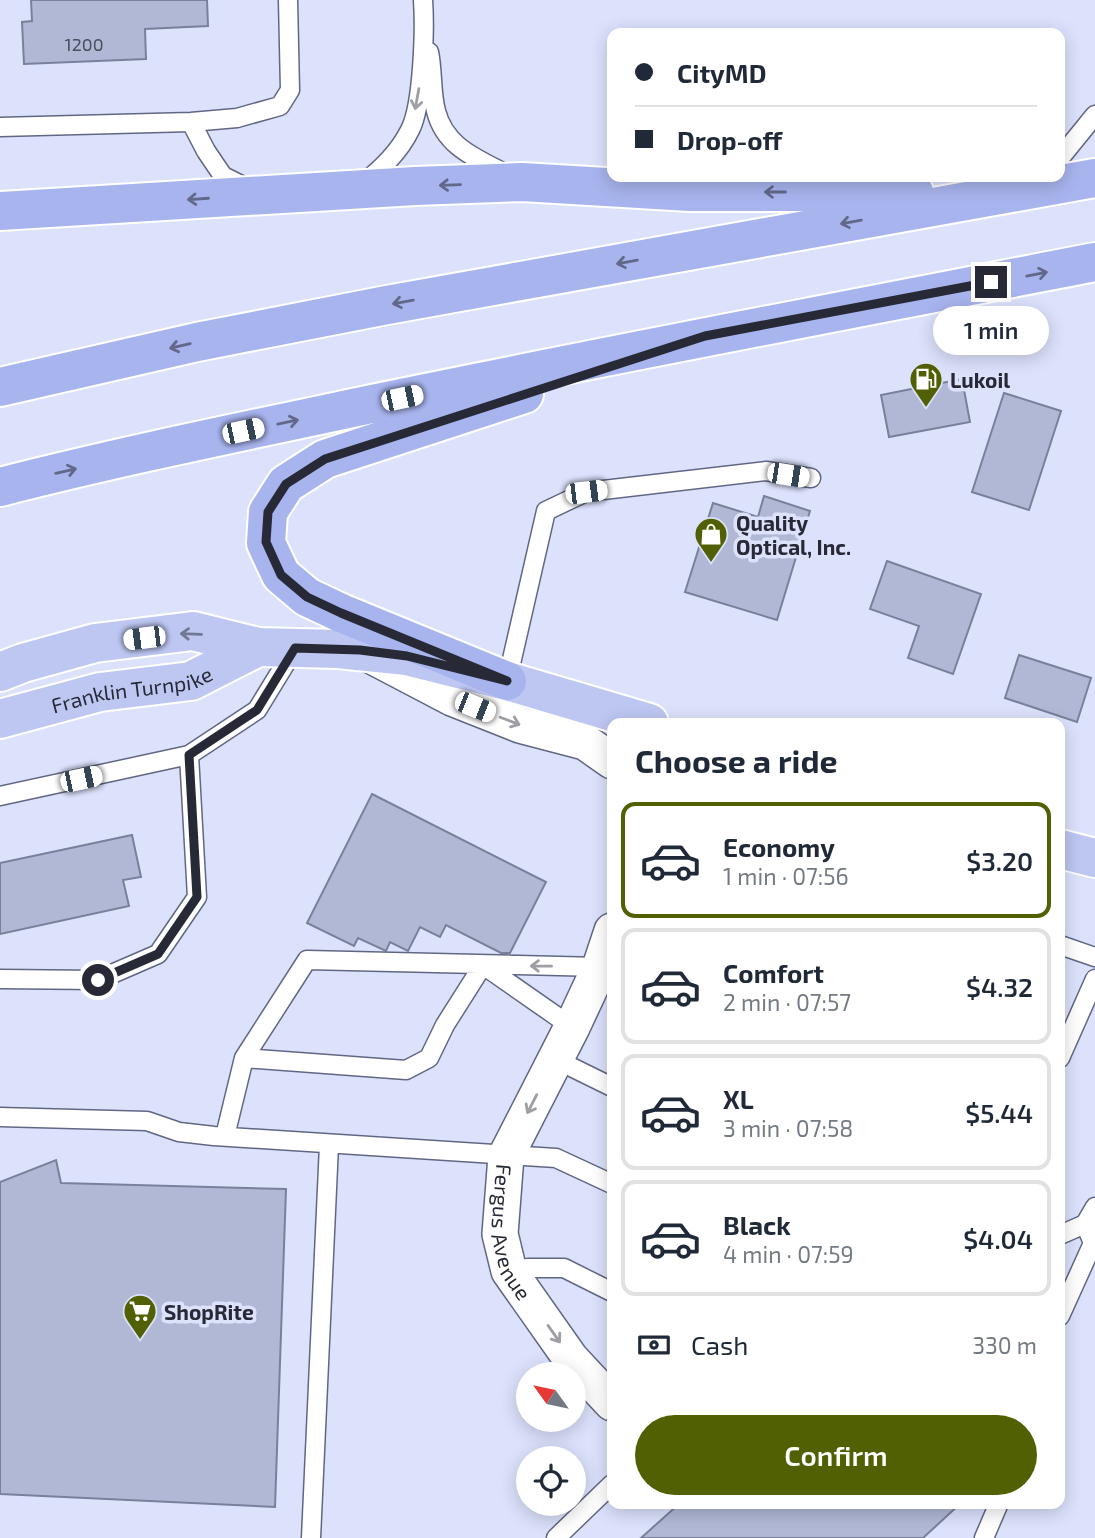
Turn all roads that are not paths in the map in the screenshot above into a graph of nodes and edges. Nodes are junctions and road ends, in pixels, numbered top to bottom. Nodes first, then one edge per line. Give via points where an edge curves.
1 (288, 0) edge
2 (423, 0) edge
3 (425, 32) junction
4 (1095, 115) edge
5 (191, 122) junction
6 (0, 127) edge
7 (1065, 152) edge
8 (1095, 178) edge
9 (1065, 181) edge
10 (522, 182) junction
11 (1056, 182) edge
12 (1026, 185) edge
13 (356, 189) junction
14 (260, 195) junction
15 (0, 211) edge
16 (1095, 262) edge
17 (705, 336) junction
18 (0, 387) edge
19 (811, 478) dead end
20 (0, 487) edge
21 (258, 647) junction
22 (295, 648) junction
23 (360, 650) junction
24 (0, 672) edge
25 (507, 681) junction
26 (632, 718) edge
27 (0, 719) edge
28 (189, 755) junction
29 (607, 757) edge
30 (0, 796) edge
31 (1065, 850) edge
32 (1095, 858) edge
33 (1065, 947) edge
34 (606, 956) edge
35 (1095, 957) edge
36 (483, 965) junction
37 (0, 979) edge
38 (1095, 979) edge
39 (572, 1027) junction
40 (1065, 1037) edge
41 (244, 1058) junction
42 (555, 1059) junction
43 (607, 1085) edge
44 (0, 1117) edge
45 (225, 1136) junction
46 (329, 1145) junction
47 (506, 1156) junction
48 (607, 1182) edge
49 (1095, 1207) edge
50 (1085, 1224) junction
51 (1065, 1234) edge
52 (509, 1271) junction
53 (607, 1290) edge
54 (1065, 1305) edge
55 (607, 1398) edge
56 (607, 1489) edge
57 (996, 1509) edge
58 (312, 1538) edge
59 (556, 1538) edge
60 (984, 1538) edge

1 - 5 lane via 290,90 280,106 237,118
2 - 3 lane
3 - 10 lane via 436,111 447,136 464,152
3 -> 13 lane via 412,127 389,162
4 - 7 lane
5 - 6 lane
5 - 14 lane via 223,176
8 - 9 highway
12 -> 10 highway via 690,192
10 -> 13 highway
11 - 12 highway
12 -> 18 highway via 197,342
13 - 14 highway
14 -> 15 highway
17 -> 16 highway
20 -> 17 highway
17 - 25 highway via 325,459 286,484 268,512 266,542 281,575 307,597
19 - 25 lane via 766,471 600,490 546,512
21 - 22 main road, Franklin Turnpike
21 -> 24 main road, Franklin Turnpike via 193,631 94,643
21 - 27 main road, Franklin Turnpike via 191,681 100,692
22 - 23 main road, Franklin Turnpike
22 - 28 lane via 257,710
23 - 25 main road, Franklin Turnpike via 407,656
23 -> 29 street via 453,698 520,725 585,742
25 - 26 main road, Franklin Turnpike
28 - 30 lane
28 - 37 lane via 197,897 158,954 98,980
31 - 32 main road
33 - 35 lane
34 -> 36 lane
34 - 39 street, Fergus Avenue
36 - 39 lane
36 - 41 lane via 307,960
36 - 41 lane via 429,1058 406,1070
38 - 40 lane
39 - 42 street, Fergus Avenue
41 - 45 lane
42 - 43 lane
42 -> 47 street, Fergus Avenue
44 - 45 lane via 146,1121 179,1132
45 - 46 lane
46 - 47 lane
46 - 58 lane
47 - 48 lane via 556,1158
47 - 52 street, Fergus Avenue via 500,1234
49 - 50 lane
50 - 51 lane
50 - 54 lane via 1093,1243
52 - 53 lane via 564,1269
52 -> 55 street, Fergus Avenue via 571,1359
56 - 59 lane
57 - 60 lane

